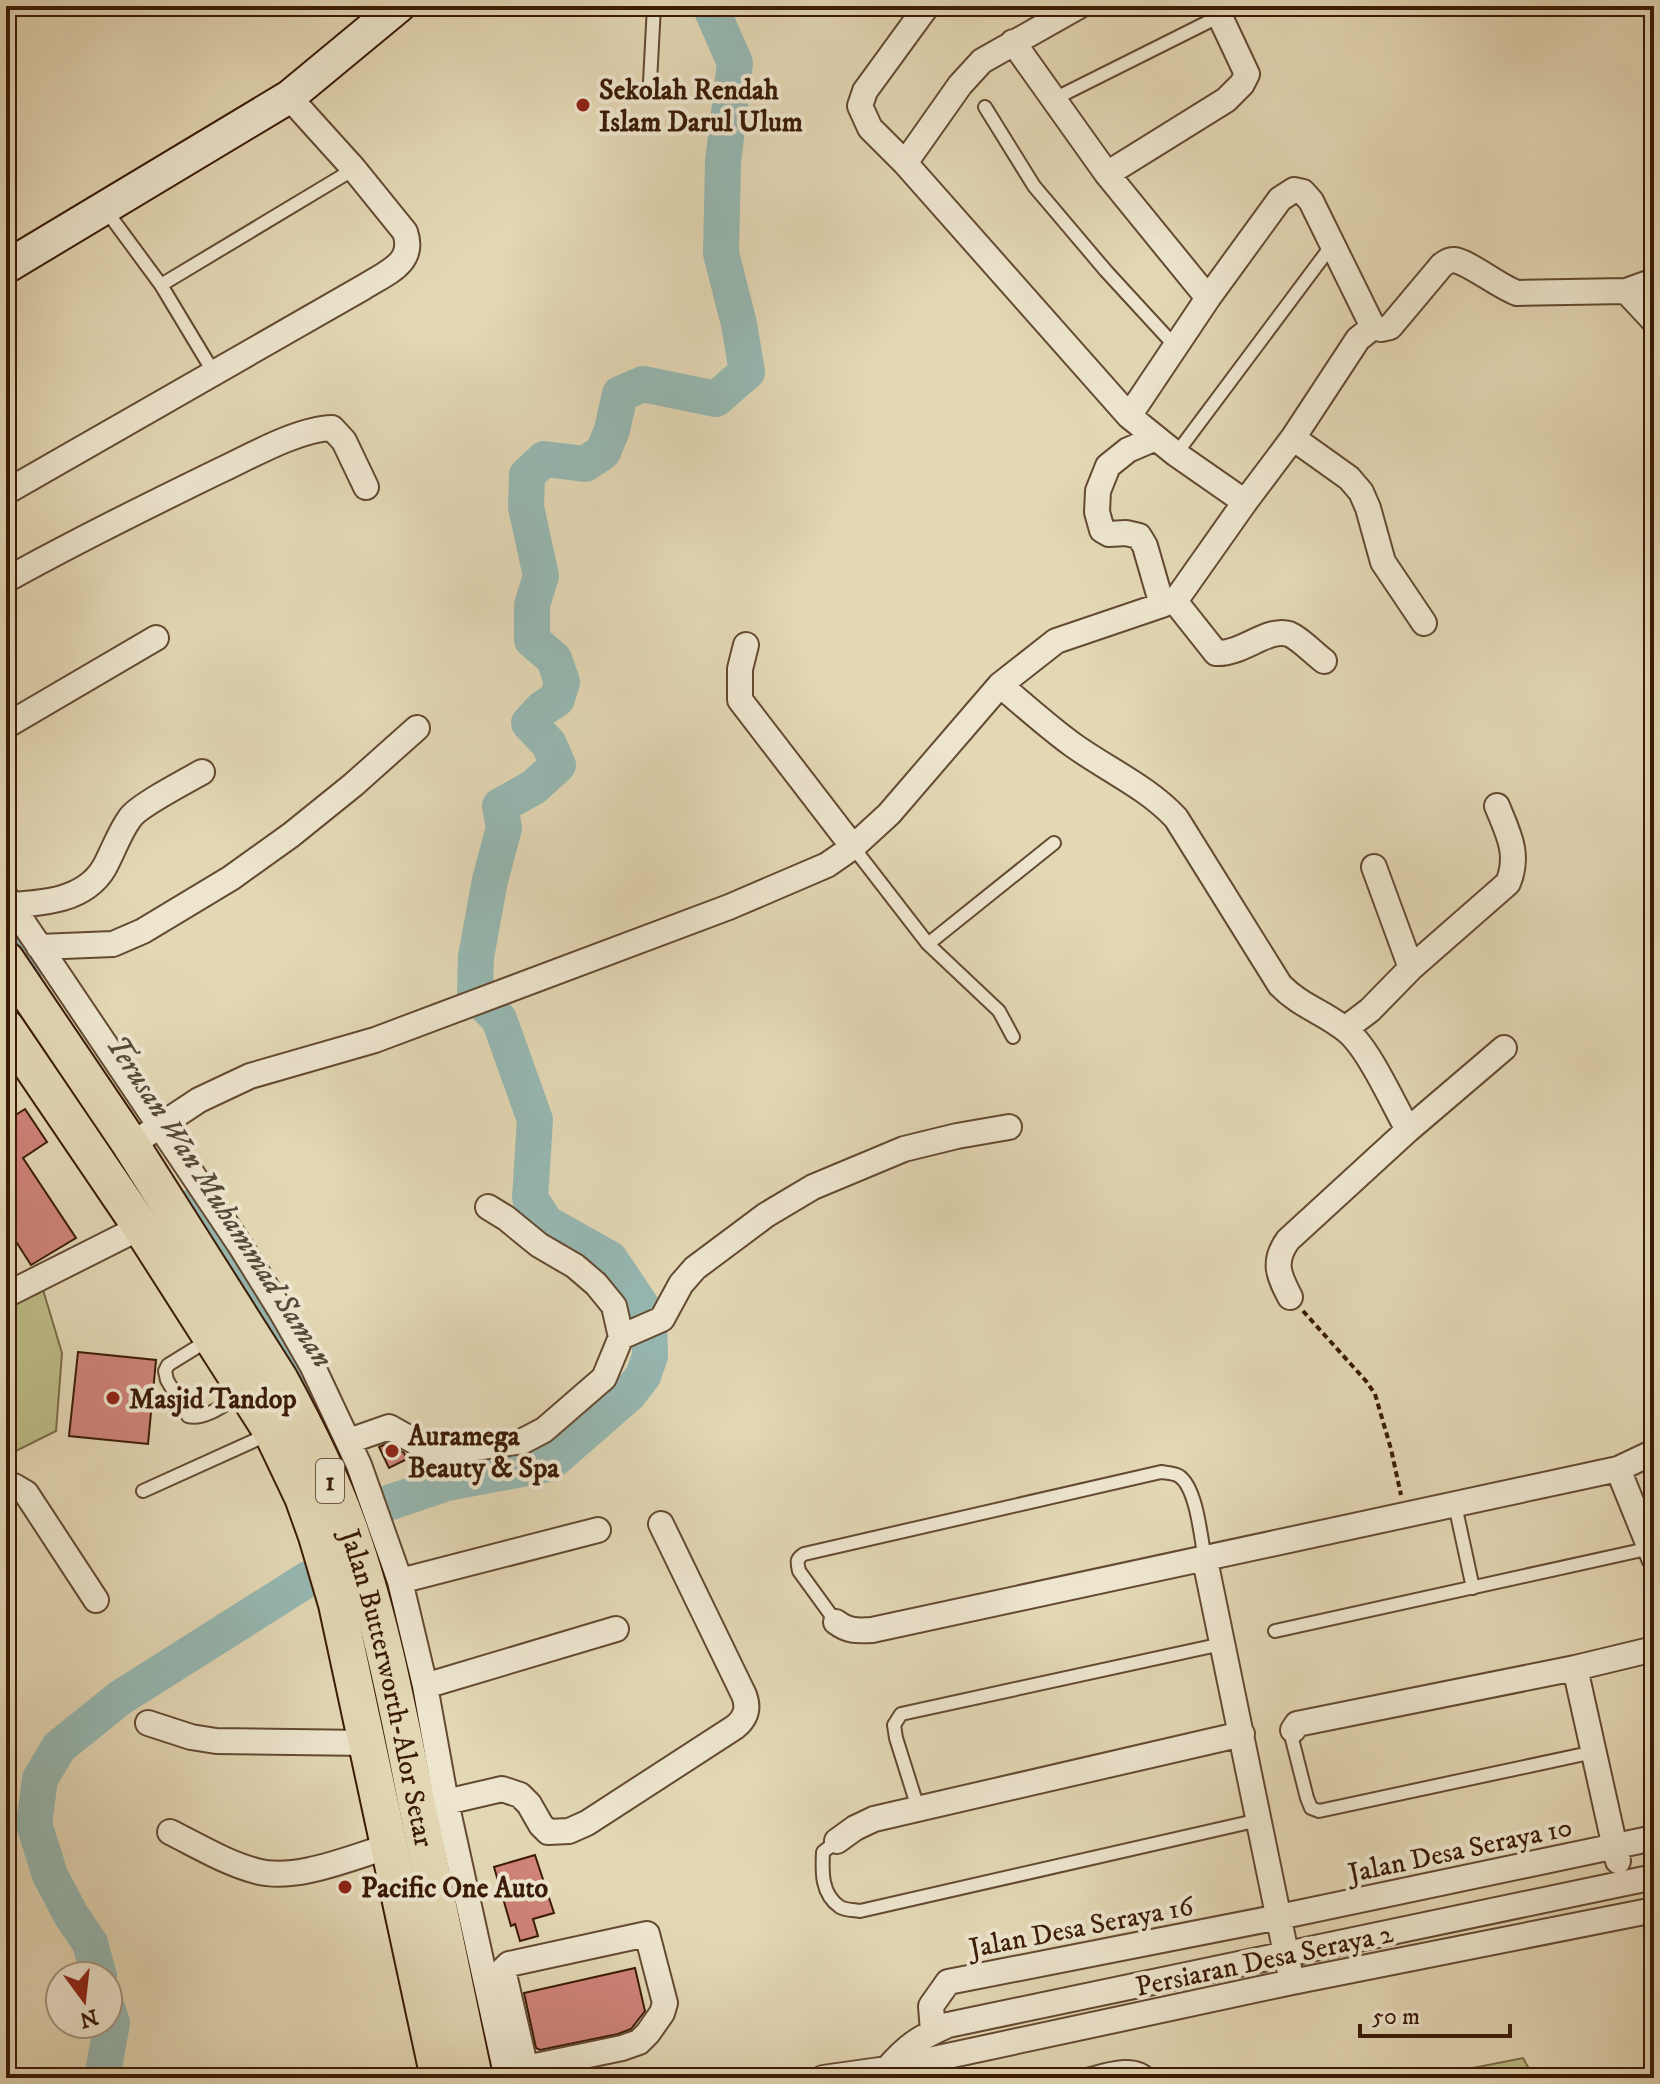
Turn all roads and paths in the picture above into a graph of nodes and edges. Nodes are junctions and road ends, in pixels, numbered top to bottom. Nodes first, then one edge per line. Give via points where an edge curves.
1 (399, 6) edge
2 (654, 6) edge
3 (927, 6) edge
4 (1079, 6) edge
5 (1217, 11) edge
6 (1013, 42) junction
7 (650, 82) dead end
8 (289, 97) junction
9 (1054, 99) junction
10 (985, 107) dead end
11 (905, 163) junction
12 (354, 169) junction
13 (1107, 174) junction
14 (105, 209) junction
15 (1332, 245) junction
16 (6, 267) edge
17 (1654, 281) edge
18 (161, 285) junction
19 (1626, 291) junction
20 (1208, 298) junction
21 (1654, 321) edge
22 (1373, 327) junction
23 (1175, 346) junction
24 (214, 373) junction
25 (1129, 416) junction
26 (1156, 438) junction
27 (1293, 438) junction
28 (1176, 454) junction
29 (366, 487) dead end
30 (6, 492) edge
31 (1245, 502) junction
32 (6, 580) edge
33 (1168, 602) junction
34 (1424, 623) dead end
35 (156, 638) dead end
36 (746, 645) dead end
37 (1324, 661) dead end
38 (1000, 685) junction
39 (6, 726) edge
40 (417, 728) dead end
41 (202, 772) dead end
42 (1497, 806) dead end
43 (1054, 843) dead end
44 (853, 847) junction
45 (1374, 867) dead end
46 (9, 901) edge
47 (928, 944) junction
48 (39, 947) junction
49 (6, 960) edge
50 (1411, 968) junction
51 (6, 1028) edge
52 (1345, 1029) junction
53 (1013, 1037) dead end
54 (1504, 1048) dead end
55 (1009, 1127) dead end
56 (1408, 1130) junction
57 (146, 1135) junction
58 (488, 1207) dead end
59 (141, 1227) junction
60 (6, 1295) edge
61 (1290, 1297) joint
62 (624, 1336) junction
63 (212, 1337) junction
64 (246, 1392) junction
65 (272, 1432) junction
66 (349, 1441) junction
67 (1654, 1452) edge
68 (1618, 1469) junction
69 (6, 1487) edge
70 (143, 1491) dead end
71 (1455, 1505) junction
72 (1406, 1515) junction
73 (661, 1524) dead end
74 (598, 1530) dead end
75 (1653, 1551) edge
76 (1205, 1560) junction
77 (400, 1581) junction
78 (1473, 1588) junction
79 (96, 1600) dead end
80 (836, 1622) joint
81 (616, 1629) dead end
82 (1275, 1631) dead end
83 (1222, 1644) junction
84 (1654, 1649) edge
85 (1575, 1668) junction
86 (425, 1686) junction
87 (148, 1723) dead end
88 (1293, 1730) joint
89 (1242, 1734) junction
90 (367, 1743) junction
91 (1594, 1752) junction
92 (446, 1802) junction
93 (918, 1808) junction
94 (1259, 1820) junction
95 (170, 1832) dead end
96 (1654, 1838) edge
97 (837, 1841) joint
98 (390, 1846) junction
99 (1615, 1847) junction
100 (1654, 1877) edge
101 (1623, 1883) junction
102 (1654, 1910) edge
103 (1279, 1917) junction
104 (1287, 1955) junction
105 (1292, 1982) junction
106 (500, 2002) junction
107 (933, 2032) junction
108 (887, 2069) junction
109 (1148, 2074) edge
110 (520, 2075) edge
111 (439, 2078) edge
112 (474, 2078) edge
113 (823, 2078) edge
114 (1076, 2078) edge

1 - 8 street
2 - 7 lane
3 - 11 street via 865,91 860,106 870,128
4 - 6 street
5 - 9 lane
5 - 13 street via 1247,74 1242,84 1226,100
6 - 9 street
6 - 11 street via 967,77
8 - 12 street
8 - 14 street
9 - 13 street
10 - 23 lane via 1034,186
11 - 25 street
12 - 18 lane
12 - 24 street via 405,232 409,242 401,263
13 - 20 street
14 - 16 street
14 - 18 lane
15 - 20 street via 1311,201 1294,190 1280,199
15 - 22 street
15 - 28 lane
17 - 19 street
18 - 24 lane
19 - 21 street
19 - 22 street via 1517,293 1454,260 1442,265 1390,327
20 - 23 street
22 - 27 street via 1358,339
23 - 25 street
24 - 30 street
25 - 26 street
26 - 28 street
26 - 33 street via 1108,466 1097,512 1102,530 1109,534 1139,536
27 - 31 street
27 - 34 street via 1361,492 1383,562
28 - 31 street
29 - 32 street via 344,441 332,428 317,428 159,500
31 - 33 street
33 - 37 street via 1216,653 1285,633
33 - 38 street via 1056,641
35 - 39 street
36 - 44 street via 740,700
38 - 44 street via 889,814
38 - 52 street via 1073,745 1160,802 1188,835 1280,985
40 - 48 street via 291,835 143,931 113,944
41 - 46 street via 130,817 91,884 45,903
42 - 50 street via 1514,854 1508,883
43 - 47 lane
44 - 47 lane
44 - 57 street via 827,865 729,907 375,1040 250,1076 199,1100
45 - 50 street
46 - 48 street
47 - 53 lane via 999,1011
48 - 57 street
49 - 57 main road, Jalan Butterworth-Alor Setar / 1
50 - 52 street
51 - 59 main road, Jalan Butterworth-Alor Setar / 1
52 - 56 street via 1365,1052
54 - 56 street
55 - 62 street via 904,1149 813,1187 695,1268 662,1319
56 - 61 street via 1280,1251 1278,1263
57 - 66 street via 240,1245 312,1365
57 - 112 main road, Jalan Butterworth-Alor Setar / 1 via 301,1418 347,1522 389,1667
58 - 62 street via 596,1284 614,1306
59 - 60 street
59 - 63 main road, Jalan Butterworth-Alor Setar / 1
61 - 72 path via 1375,1394
62 - 66 street via 604,1378 544,1430 523,1441 430,1450 389,1427
63 - 64 main road, Jalan Butterworth-Alor Setar / 1
63 - 64 lane via 165,1371 188,1416 203,1416
64 - 65 main road, Jalan Butterworth-Alor Setar / 1
65 - 70 lane
65 - 90 main road, Jalan Butterworth-Alor Setar / 1 via 317,1536
66 - 77 street
67 - 68 street
68 - 71 street
68 - 75 street
69 - 79 street via 26,1493
71 - 72 street
71 - 78 lane
72 - 76 street
73 - 92 street via 744,1695 743,1719 569,1831 548,1832 520,1795 502,1789
74 - 77 street
75 - 78 lane
76 - 80 street via 872,1630 846,1630
76 - 80 lane via 1185,1481 1161,1472 804,1554 797,1562 799,1571
76 - 83 street
77 - 86 street
78 - 82 lane
81 - 86 street
83 - 89 street
83 - 93 lane via 901,1714 894,1725 896,1738
84 - 85 street
85 - 88 street via 1297,1724
85 - 91 street
86 - 92 street
87 - 90 street via 216,1741
88 - 91 lane via 1307,1798 1319,1811
89 - 93 street
89 - 94 street
90 - 98 main road, Jalan Butterworth-Alor Setar / 1
91 - 99 street
92 - 106 street
93 - 97 street via 874,1819
94 - 97 lane via 860,1911 841,1907 824,1888 823,1852
94 - 103 street
95 - 98 street via 257,1871 285,1873
96 - 99 street, Jalan Desa Seraya 10
98 - 111 main road, Jalan Butterworth-Alor Setar / 1
99 - 101 street
99 - 103 street, Jalan Desa Seraya 10
100 - 101 street, Persiaran Desa Seraya 2
101 - 104 street, Persiaran Desa Seraya 2
102 - 105 street, Persiaran Desa Seraya 2
103 - 104 street
103 - 107 street, Jalan Desa Seraya 16 via 948,1982 931,2006
104 - 105 street
104 - 107 street, Persiaran Desa Seraya 2
105 - 108 street, Persiaran Desa Seraya 2
106 - 110 street
106 - 110 street via 503,1970 509,1964 647,1934 665,2003 648,2033 622,2048
107 - 108 street, Persiaran Desa Seraya 2 via 904,2049
108 - 113 street, Persiaran Desa Seraya 2
109 - 114 lane via 1131,2065

